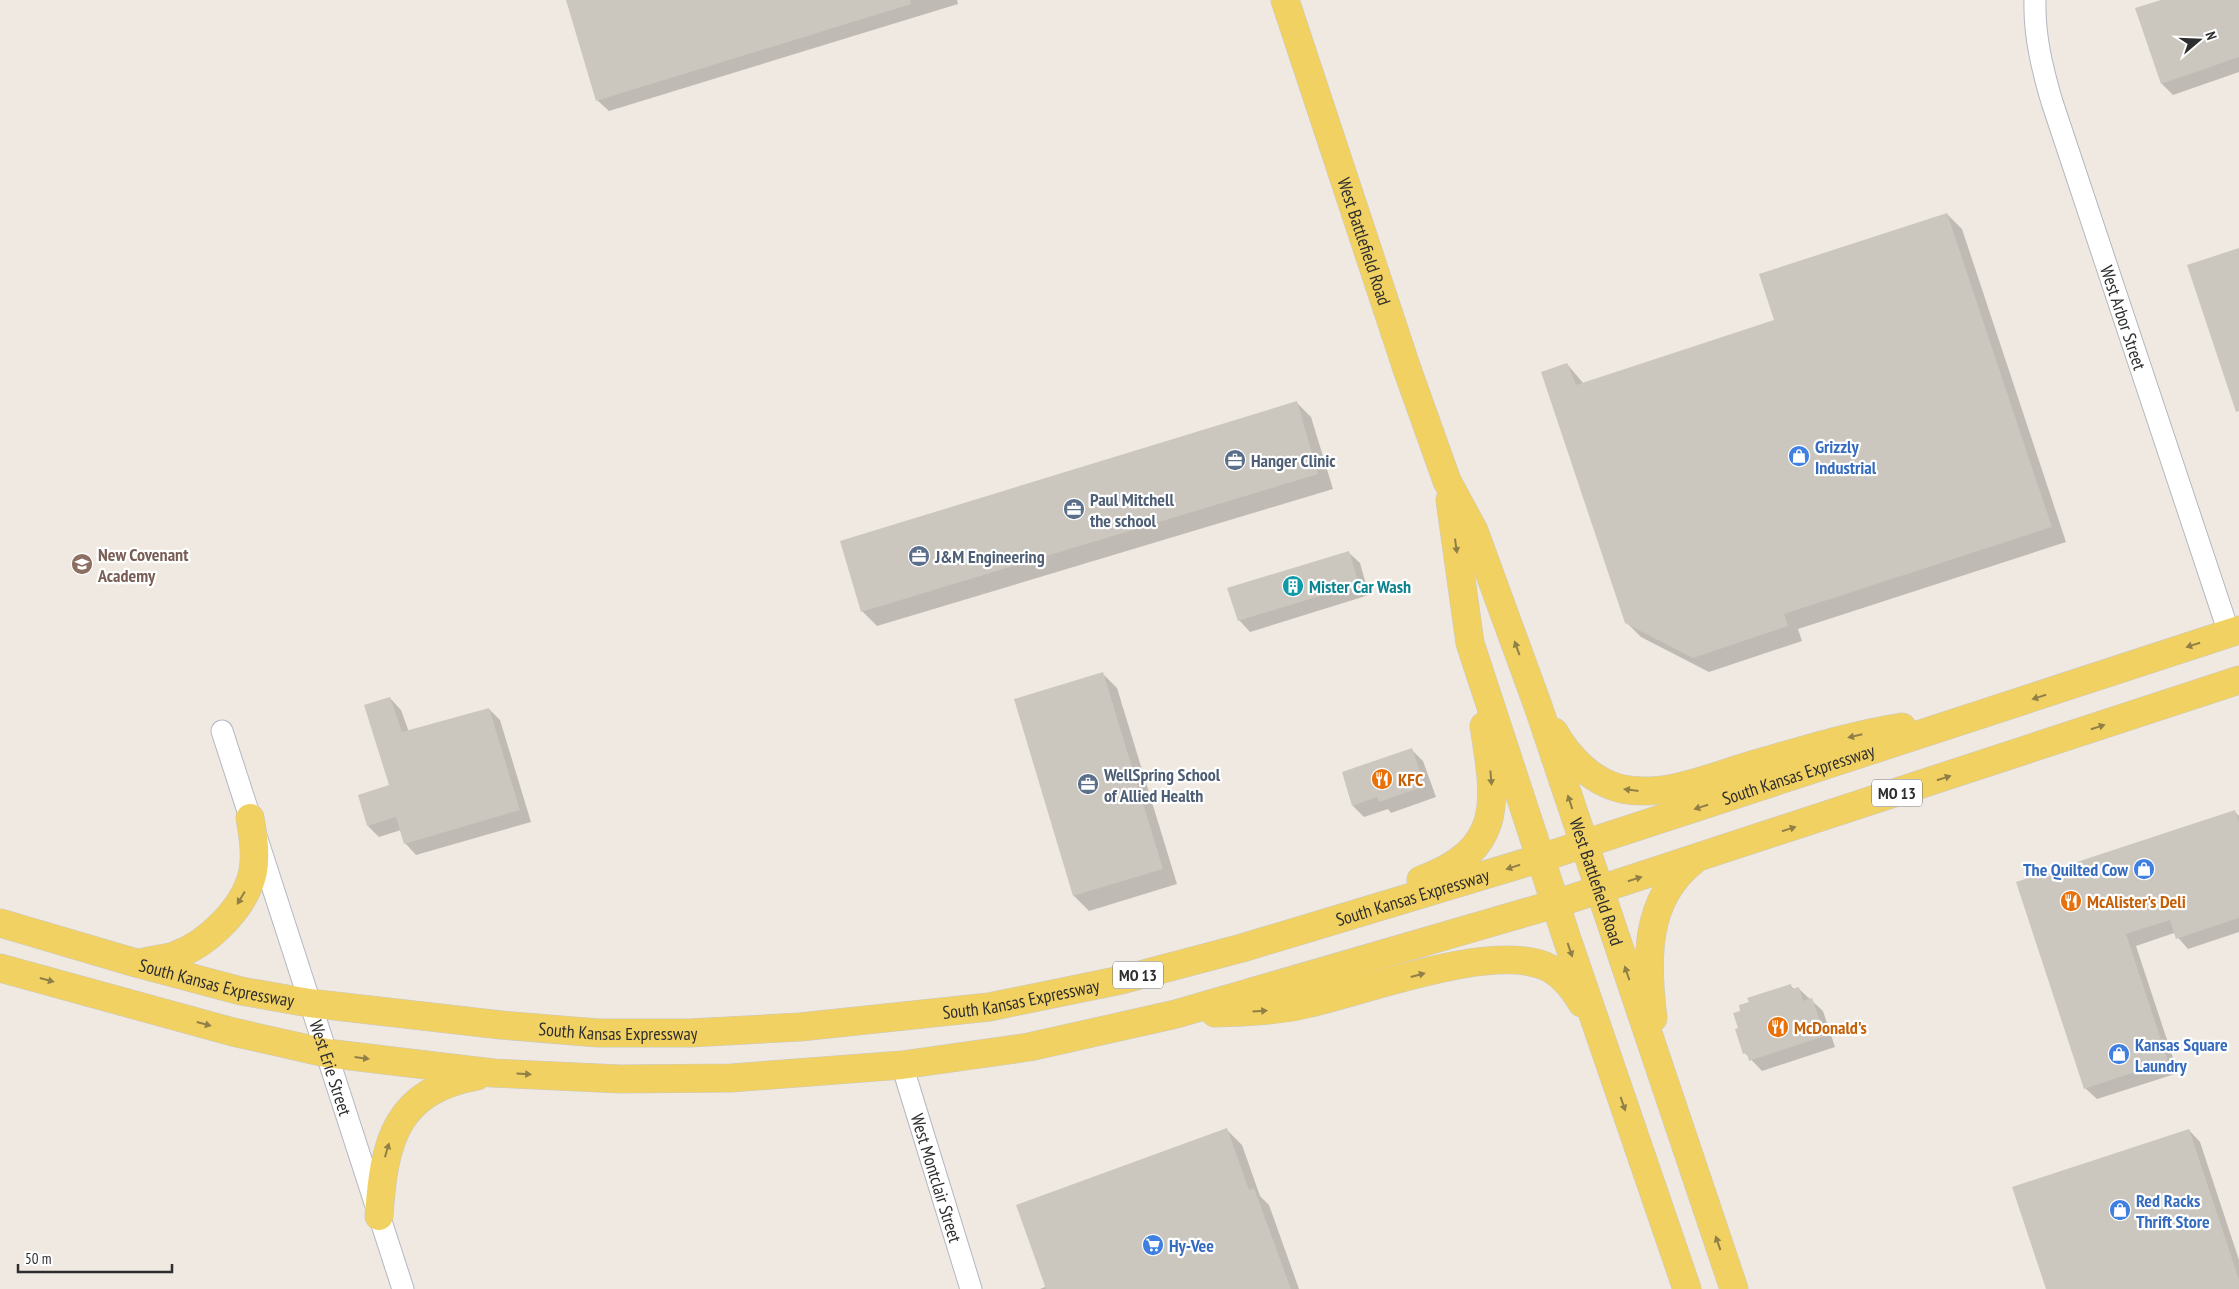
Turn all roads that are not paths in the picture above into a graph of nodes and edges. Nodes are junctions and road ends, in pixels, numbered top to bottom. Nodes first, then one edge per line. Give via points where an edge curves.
1 (1285, 0) edge
2 (2035, 0) edge
3 (1447, 481) junction
4 (2234, 631) edge
5 (1470, 644) junction
6 (2239, 680) edge
7 (1538, 706) junction
8 (1973, 719) junction
9 (222, 731) dead end
10 (250, 818) junction
11 (1584, 844) junction
12 (1541, 858) junction
13 (1695, 860) junction
14 (1599, 890) junction
15 (1555, 904) junction
16 (0, 923) edge
17 (1242, 948) junction
18 (136, 964) junction
19 (0, 968) edge
20 (309, 1003) junction
21 (1176, 1014) junction
22 (1596, 1026) junction
23 (326, 1054) junction
24 (902, 1065) junction
25 (494, 1073) junction
26 (1678, 1124) junction
27 (379, 1216) junction
28 (403, 1289) edge
29 (970, 1289) edge
30 (1687, 1289) edge
31 (1734, 1289) edge

1 - 3 main road, West Battlefield Road
2 - 4 street, West Arbor Street via 2041,67 2052,102
3 -> 5 main road, West Battlefield Road
7 -> 3 main road, West Battlefield Road via 1474,531
4 -> 8 main road, South Kansas Expressway / MO 13
5 - 12 main road, West Battlefield Road
5 -> 17 main road via 1488,748 1492,795 1491,813 1481,840 1461,860 1427,878
13 -> 6 main road, MO 13
8 -> 7 main road via 1874,731 1675,788 1636,791 1606,783 1582,768 1558,739
11 -> 7 main road, West Battlefield Road
8 -> 11 main road, South Kansas Expressway / MO 13
9 - 10 street, West Erie Street
10 -> 18 main road via 254,842 253,871 231,913 208,936 184,952
10 - 20 street, West Erie Street
11 - 12 main road, South Kansas Expressway / MO 13
11 - 14 main road, West Battlefield Road
12 - 15 main road, West Battlefield Road
12 -> 17 main road, South Kansas Expressway / MO 13
14 -> 13 main road, MO 13
13 - 26 main road via 1674,878 1661,900 1650,949 1654,1022
14 - 15 main road, MO 13
26 -> 14 main road, West Battlefield Road
15 - 21 main road, MO 13
15 -> 22 main road, West Battlefield Road
16 - 18 main road, South Kansas Expressway / MO 13
17 - 20 main road, South Kansas Expressway / MO 13 via 1121,980 988,1007 800,1027 690,1033 598,1033
18 - 20 main road, South Kansas Expressway / MO 13 via 240,991
19 -> 23 main road, MO 13
20 - 23 street, West Erie Street
21 -> 22 main road via 1234,1013 1297,1006 1440,969 1511,961 1545,966 1557,974 1574,990
21 - 24 main road, MO 13 via 1029,1047
22 -> 30 main road, West Battlefield Road
23 -> 25 main road, MO 13
23 - 27 street, West Erie Street
25 -> 24 main road, MO 13 via 620,1080 731,1078
24 - 29 street, West Montclair Street
27 -> 25 main road via 384,1161 394,1131 410,1106 433,1090 464,1078
31 -> 26 main road, West Battlefield Road
27 - 28 street, West Erie Street

